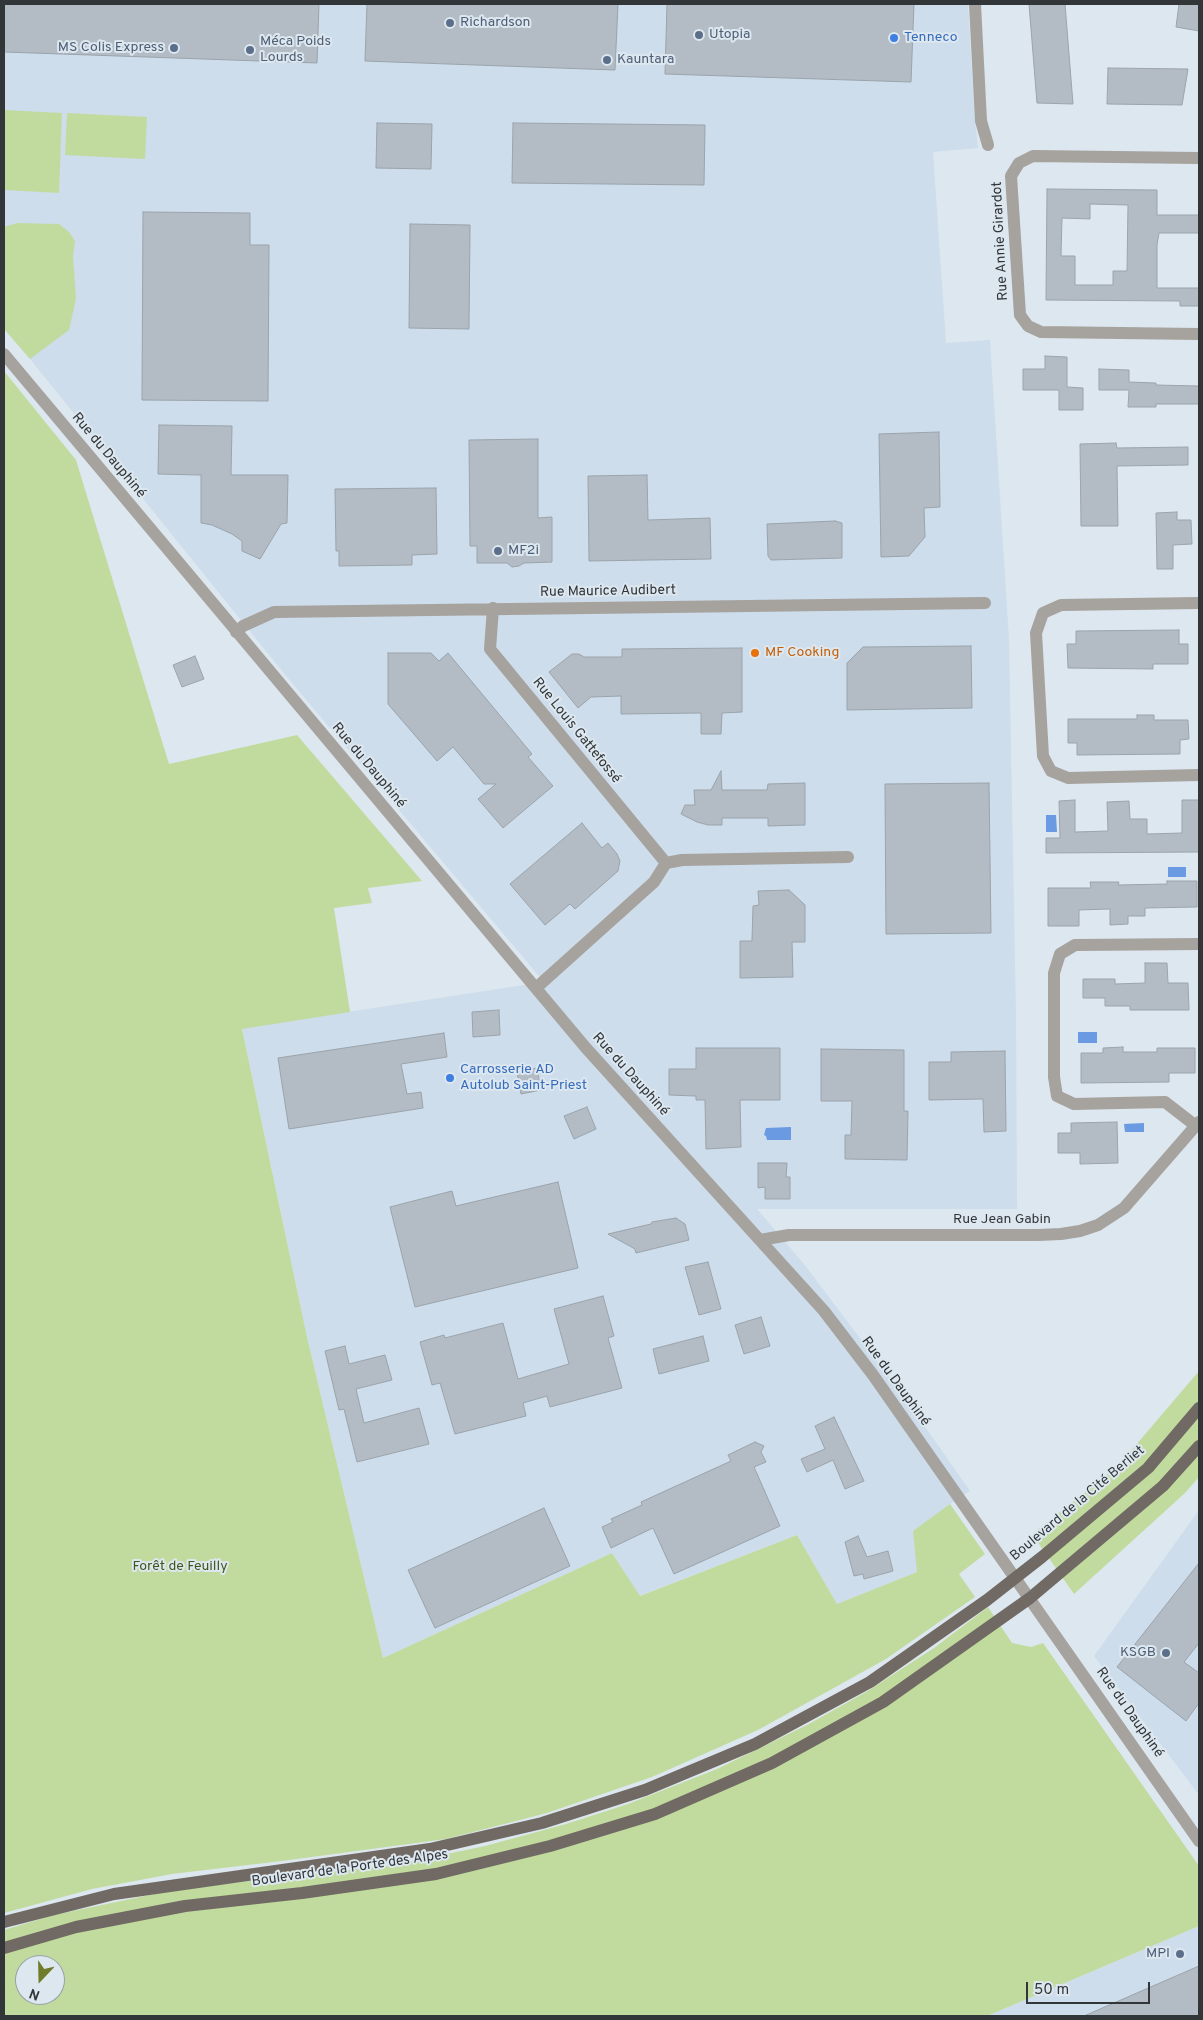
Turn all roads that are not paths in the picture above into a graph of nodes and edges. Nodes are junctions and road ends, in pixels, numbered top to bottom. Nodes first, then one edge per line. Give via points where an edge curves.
1 (975, 4) edge
2 (988, 144) dead end
3 (1199, 158) edge
4 (1199, 334) edge
5 (4, 354) edge
6 (985, 602) dead end
7 (1199, 603) edge
8 (493, 608) junction
9 (236, 632) junction
10 (1199, 775) edge
11 (848, 857) dead end
12 (666, 863) junction
13 (1199, 944) edge
14 (536, 988) junction
15 (1197, 1124) edge
16 (760, 1240) junction
17 (1199, 1408) edge
18 (1199, 1446) edge
19 (1016, 1577) junction
20 (1030, 1598) junction
21 (1199, 1841) edge
22 (4, 1922) edge
23 (4, 1948) edge

1 - 2 street via 981,121
3 - 4 street, Rue Annie Girardot via 1032,156 1019,163 1011,176 1020,315 1028,326 1041,332
5 - 9 street, Rue du Dauphiné
6 - 8 street, Rue Maurice Audibert
7 - 10 street via 1061,605 1043,613 1036,633 1043,756 1051,771 1068,778
8 - 9 street, Rue Maurice Audibert via 274,612
8 - 12 street, Rue Louis Gattefossé via 490,649
9 - 14 street, Rue du Dauphiné
11 - 12 street
12 - 14 street via 654,882
13 - 15 street via 1075,946 1060,954 1054,973 1054,1077 1057,1096 1074,1104 1164,1102
14 - 16 street, Rue du Dauphiné via 604,1069
15 - 16 street, Rue Jean Gabin via 1124,1208 1098,1225 1080,1231 1030,1235 789,1235
16 - 19 street, Rue du Dauphiné via 841,1332
17 - 19 main road, Boulevard de la Cité Berliet via 1148,1468
18 - 20 main road via 1163,1486
19 - 20 street, Rue du Dauphiné
19 - 22 main road, Boulevard de la Porte des Alpes via 870,1682 755,1744 645,1790 542,1823 430,1849 114,1894
20 - 21 street, Rue du Dauphiné
20 - 23 main road, Boulevard de la Porte des Alpes via 883,1702 772,1763 655,1814 550,1846 436,1874 185,1906 76,1927

